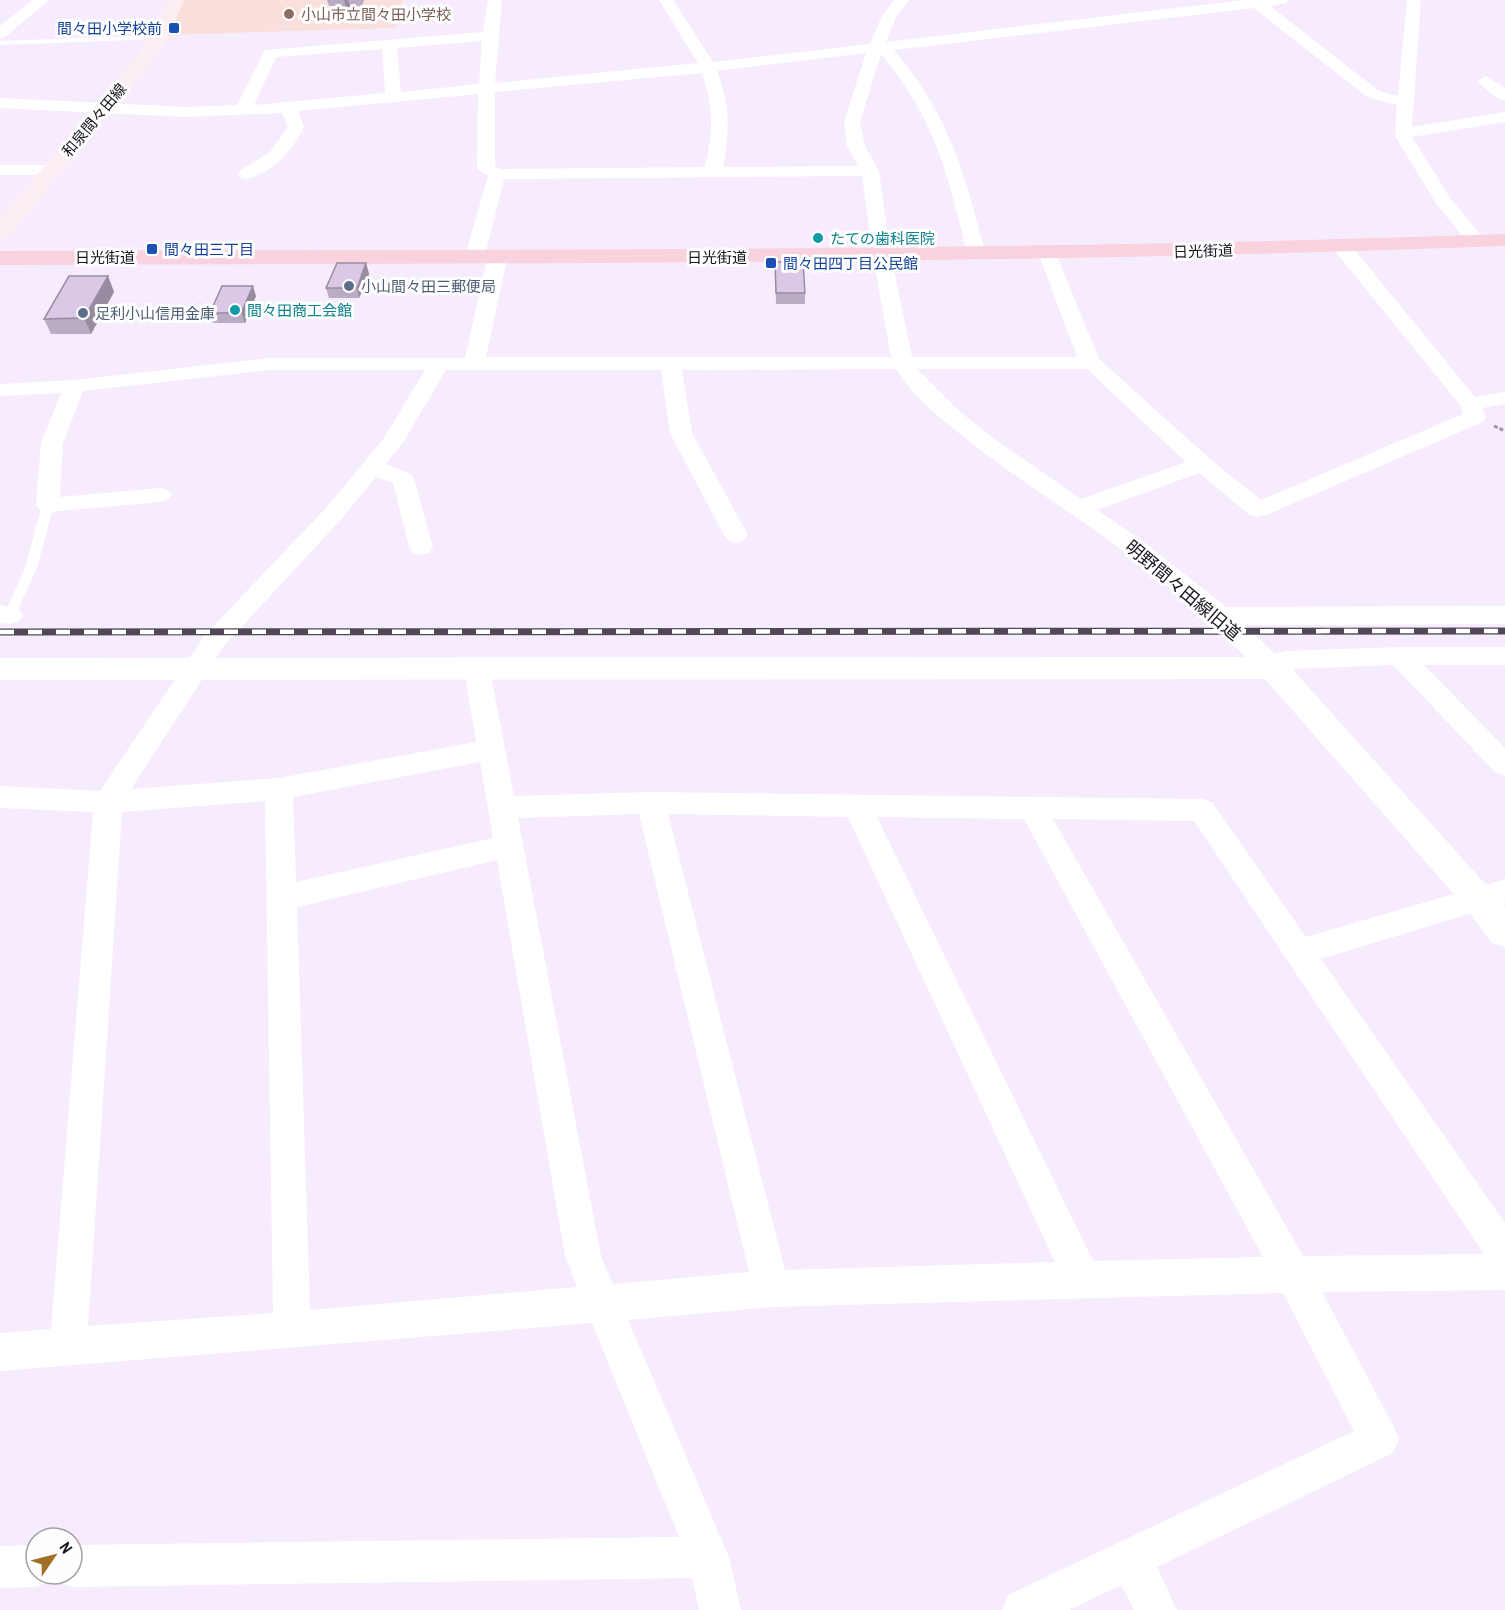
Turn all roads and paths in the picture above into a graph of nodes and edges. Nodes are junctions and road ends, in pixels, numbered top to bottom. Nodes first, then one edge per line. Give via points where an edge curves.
1 (42, 0) edge
2 (176, 0) edge
3 (495, 0) edge
4 (666, 0) edge
5 (902, 0) edge
6 (1281, 0) edge
7 (1414, 0) edge
8 (1257, 3) junction
9 (0, 34) edge
10 (488, 36) junction
11 (159, 37) junction
12 (0, 42) edge
13 (389, 44) junction
14 (880, 48) junction
15 (710, 67) junction
16 (1486, 81) dead end
17 (486, 87) junction
18 (1505, 96) edge
19 (393, 97) junction
20 (0, 103) edge
21 (1407, 103) junction
22 (288, 107) junction
23 (104, 109) junction
24 (243, 110) junction
25 (1505, 117) edge
26 (1403, 133) junction
27 (0, 170) edge
28 (52, 170) junction
29 (870, 171) junction
30 (713, 173) junction
31 (247, 174) dead end
32 (497, 174) junction
33 (0, 234) edge
34 (1505, 240) edge
35 (1477, 242) junction
36 (1342, 247) junction
37 (977, 255) junction
38 (1048, 255) junction
39 (882, 256) junction
40 (0, 258) edge
41 (474, 259) junction
42 (497, 259) junction
43 (672, 363) junction
44 (1090, 363) junction
45 (439, 364) junction
46 (474, 364) junction
47 (903, 364) junction
48 (75, 386) junction
49 (0, 390) edge
50 (1505, 398) edge
51 (1470, 404) junction
52 (1202, 464) junction
53 (372, 467) junction
54 (160, 495) dead end
55 (48, 505) junction
56 (1080, 508) junction
57 (736, 535) dead end
58 (421, 547) dead end
59 (5, 614) edge
60 (1505, 615) edge
61 (1220, 616) junction
62 (1399, 656) junction
63 (1505, 657) edge
64 (198, 667) junction
65 (1273, 668) junction
66 (0, 669) edge
67 (477, 670) junction
68 (492, 749) junction
69 (1505, 765) edge
70 (279, 789) junction
71 (0, 798) edge
72 (108, 802) junction
73 (651, 803) junction
74 (857, 806) junction
75 (502, 807) junction
76 (1033, 808) junction
77 (509, 846) junction
78 (1492, 895) edge
79 (282, 898) junction
80 (1505, 932) edge
81 (1299, 952) junction
82 (1505, 1254) edge
83 (1505, 1272) edge
84 (1293, 1274) junction
85 (1082, 1279) junction
86 (771, 1289) junction
87 (602, 1304) junction
88 (292, 1330) junction
89 (68, 1348) junction
90 (0, 1352) edge
91 (708, 1557) junction
92 (1130, 1558) junction
93 (24, 1566) edge
94 (84, 1566) edge
95 (0, 1567) edge
96 (720, 1610) edge
97 (1023, 1610) edge
98 (1156, 1610) edge

1 - 9 street
2 - 11 main road, 和泉間々田線
3 - 10 street
4 - 15 street
5 - 14 street via 889,16
6 - 8 street
7 - 21 street
8 - 14 street
8 - 21 street via 1373,94
10 - 13 street
10 - 17 street
11 - 12 lane
11 - 23 main road, 和泉間々田線
13 - 19 street
13 - 24 street via 270,52
14 - 15 street
14 - 29 street via 852,122 856,146
14 - 37 street via 910,79 938,127 950,155
15 - 17 street
15 - 30 street via 721,124
16 - 18 street
17 - 19 street
17 - 32 street via 486,170
19 - 22 street
20 - 23 street
21 - 26 street
22 - 24 street
22 - 31 street via 297,127 288,143 269,163
23 - 24 street
23 - 28 main road, 和泉間々田線
25 - 26 street
26 - 35 street via 1443,201
27 - 28 street
28 - 33 main road, 和泉間々田線
29 - 30 street
29 - 39 street, 明野間々田線旧道
30 - 32 street
32 - 41 street
34 - 35 highway, 日光街道
35 - 36 highway, 日光街道
36 - 38 highway, 日光街道
36 - 51 street
37 - 38 highway, 日光街道
37 - 39 highway, 日光街道
38 - 44 street
39 - 42 highway, 日光街道
39 - 47 street, 明野間々田線旧道
40 - 41 highway, 日光街道
41 - 42 highway, 日光街道
42 - 46 street
43 - 46 street
43 - 47 street
43 - 57 street via 681,433
44 - 47 street
44 - 52 street
45 - 46 street
45 - 48 street via 270,364
45 - 53 street via 393,441
47 - 56 street, 明野間々田線旧道 via 913,380 951,416
48 - 49 street
48 - 55 street via 52,443
50 - 51 street
51 - 52 street via 1475,417 1258,510
52 - 56 street
53 - 58 street via 403,479
53 - 64 street via 335,512 221,632
54 - 55 street
55 - 59 lane via 31,568
56 - 61 street, 明野間々田線旧道
60 - 61 street
61 - 65 street, 明野間々田線旧道
62 - 63 street
62 - 65 street via 1285,660
62 - 69 street
64 - 66 street
64 - 67 street
64 - 72 street
65 - 67 street
65 - 78 street, 明野間々田線旧道
67 - 68 street
68 - 70 street
68 - 75 street
70 - 72 street
70 - 79 street
71 - 72 street
72 - 89 street
73 - 74 street
73 - 75 street
73 - 86 street
74 - 76 street
74 - 85 street
75 - 77 street
76 - 81 street via 1202,810
76 - 84 street
77 - 79 street
77 - 87 street via 583,1256
78 - 80 street, 明野間々田線旧道
78 - 81 street
79 - 88 street
81 - 82 street
83 - 84 street
84 - 85 street
84 - 92 street via 1378,1439
85 - 86 street
86 - 87 street
87 - 88 street
87 - 91 street
88 - 89 street
89 - 90 street
91 - 94 street
91 - 96 street
92 - 97 street
92 - 98 street
93 - 95 street

